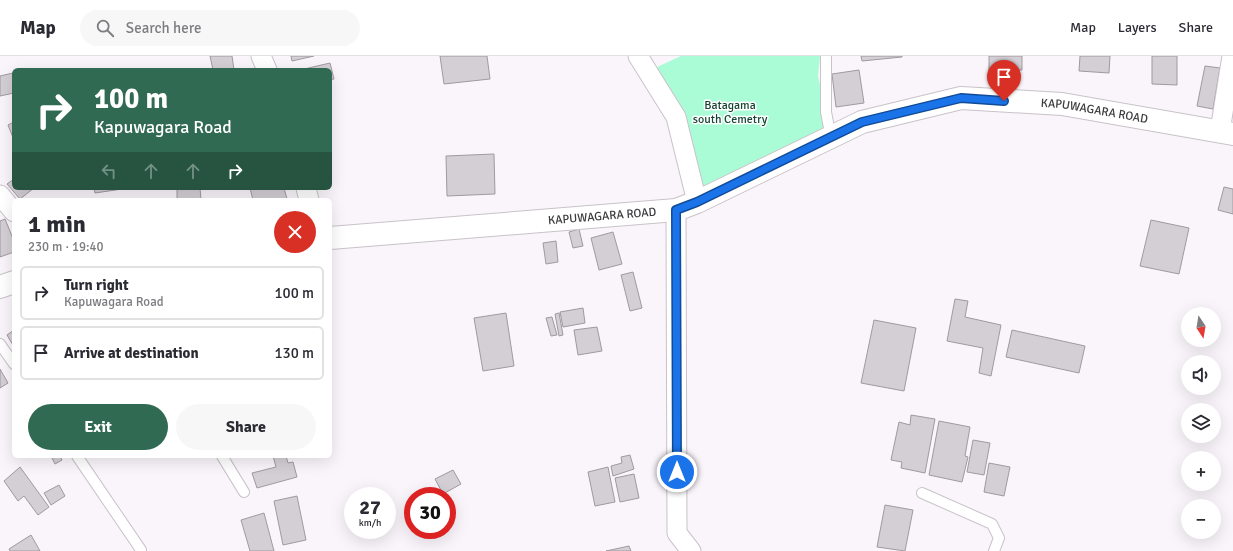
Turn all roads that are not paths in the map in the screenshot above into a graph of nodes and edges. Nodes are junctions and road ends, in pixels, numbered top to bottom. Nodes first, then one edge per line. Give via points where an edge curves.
1 (261, 56) edge
2 (638, 56) edge
3 (826, 56) edge
4 (1232, 56) edge
5 (266, 68) edge
6 (1226, 133) edge
7 (831, 138) junction
8 (0, 195) edge
9 (697, 202) junction
10 (12, 210) edge
11 (676, 210) junction
12 (332, 238) edge
13 (12, 283) edge
14 (0, 287) edge
15 (0, 344) edge
16 (12, 361) edge
17 (78, 458) edge
18 (223, 458) edge
19 (244, 492) dead end
20 (922, 493) dead end
21 (141, 550) dead end
22 (691, 551) edge
23 (994, 551) edge

1 - 5 street
2 - 9 street via 676,117
3 - 7 lane via 826,112
4 - 6 street
6 - 7 street, KAPUWAGARA ROAD via 1062,104 961,98 862,122
7 - 9 street, KAPUWAGARA ROAD
8 - 10 street
9 - 11 street, KAPUWAGARA ROAD
11 - 12 street, KAPUWAGARA ROAD
11 - 22 street via 677,533
13 - 14 street
15 - 16 lane
17 - 21 lane
18 - 19 lane
20 - 23 lane via 992,524 999,538

